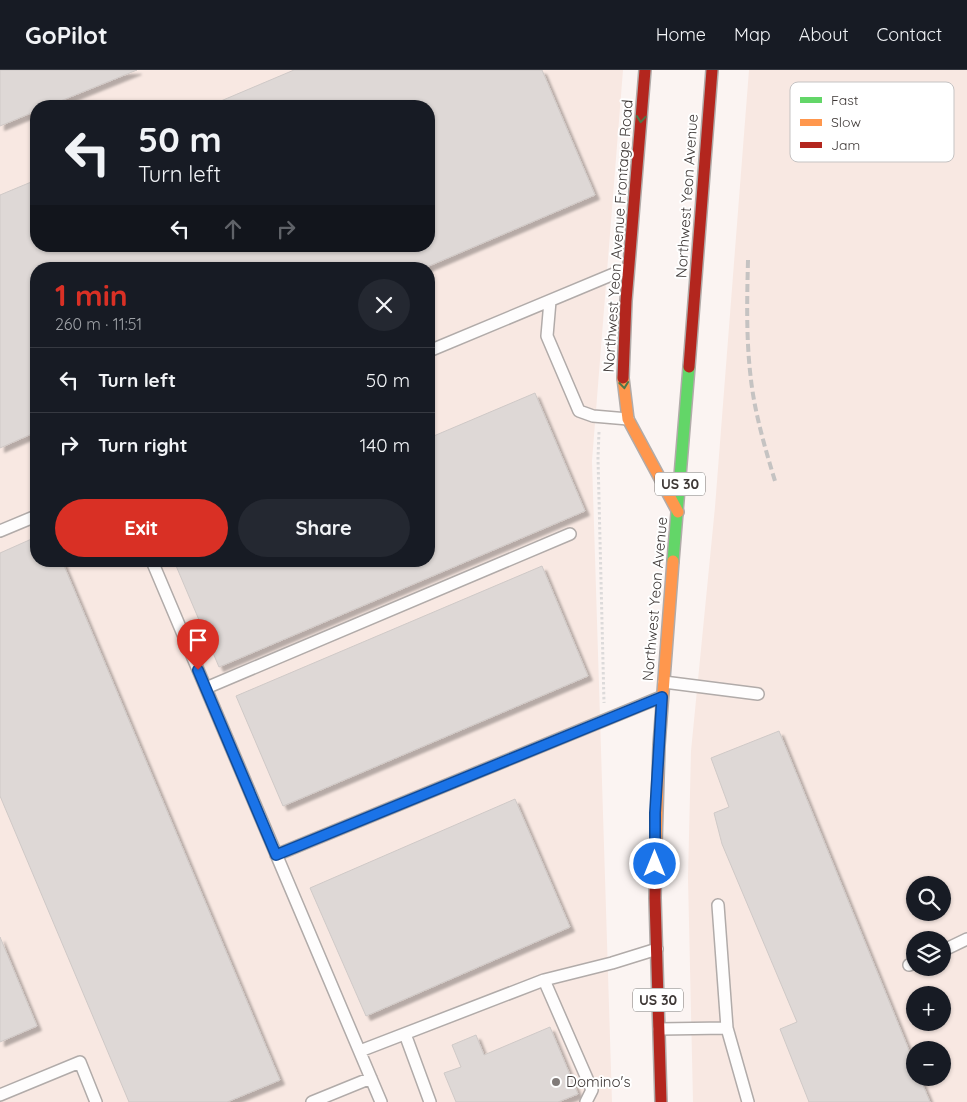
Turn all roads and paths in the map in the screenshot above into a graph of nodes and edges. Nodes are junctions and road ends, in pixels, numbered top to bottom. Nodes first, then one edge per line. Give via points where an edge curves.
1 (645, 70) edge
2 (712, 70) edge
3 (629, 268) junction
4 (550, 300) junction
5 (435, 348) edge
6 (628, 419) junction
7 (678, 512) junction
8 (30, 518) edge
9 (0, 531) edge
10 (570, 534) dead end
11 (155, 567) edge
12 (664, 682) junction
13 (206, 688) junction
14 (758, 694) dead end
15 (662, 697) junction
16 (276, 855) junction
17 (718, 905) dead end
18 (967, 939) edge
19 (951, 947) edge
20 (657, 949) junction
21 (544, 980) junction
22 (659, 1028) junction
23 (727, 1028) junction
24 (405, 1034) junction
25 (360, 1051) junction
26 (371, 1078) junction
27 (0, 1095) edge
28 (96, 1102) edge
29 (312, 1102) edge
30 (381, 1102) edge
31 (430, 1102) edge
32 (586, 1102) edge
33 (661, 1102) edge
34 (748, 1102) edge

1 -> 3 main road, Northwest Yeon Avenue Frontage Road
2 - 7 main road, Northwest Yeon Avenue / US 30
3 - 4 lane
3 -> 6 main road, Northwest Yeon Avenue Frontage Road via 623,378
4 - 5 lane
4 - 6 lane via 547,336 579,411 593,416
6 - 7 main road, Northwest Yeon Avenue Frontage Road
7 - 12 main road, Northwest Yeon Avenue / US 30
8 - 9 lane
10 - 13 lane
11 - 13 lane
12 - 14 lane
12 - 15 main road, Northwest Yeon Avenue / US 30
13 - 16 lane
15 - 16 lane
15 - 20 main road, Northwest Yeon Avenue / US 30 via 655,813
16 - 25 lane
17 - 23 lane
18 - 19 lane
20 - 21 lane
20 - 22 main road, Northwest Yeon Avenue / US 30
21 - 24 lane
21 - 32 lane via 592,1090
22 - 23 lane
22 - 33 main road, Northwest Yeon Avenue / US 30
23 - 34 lane
24 - 25 lane
24 - 31 lane
25 - 26 lane
26 - 29 lane
26 - 30 lane
27 - 28 lane via 80,1062

